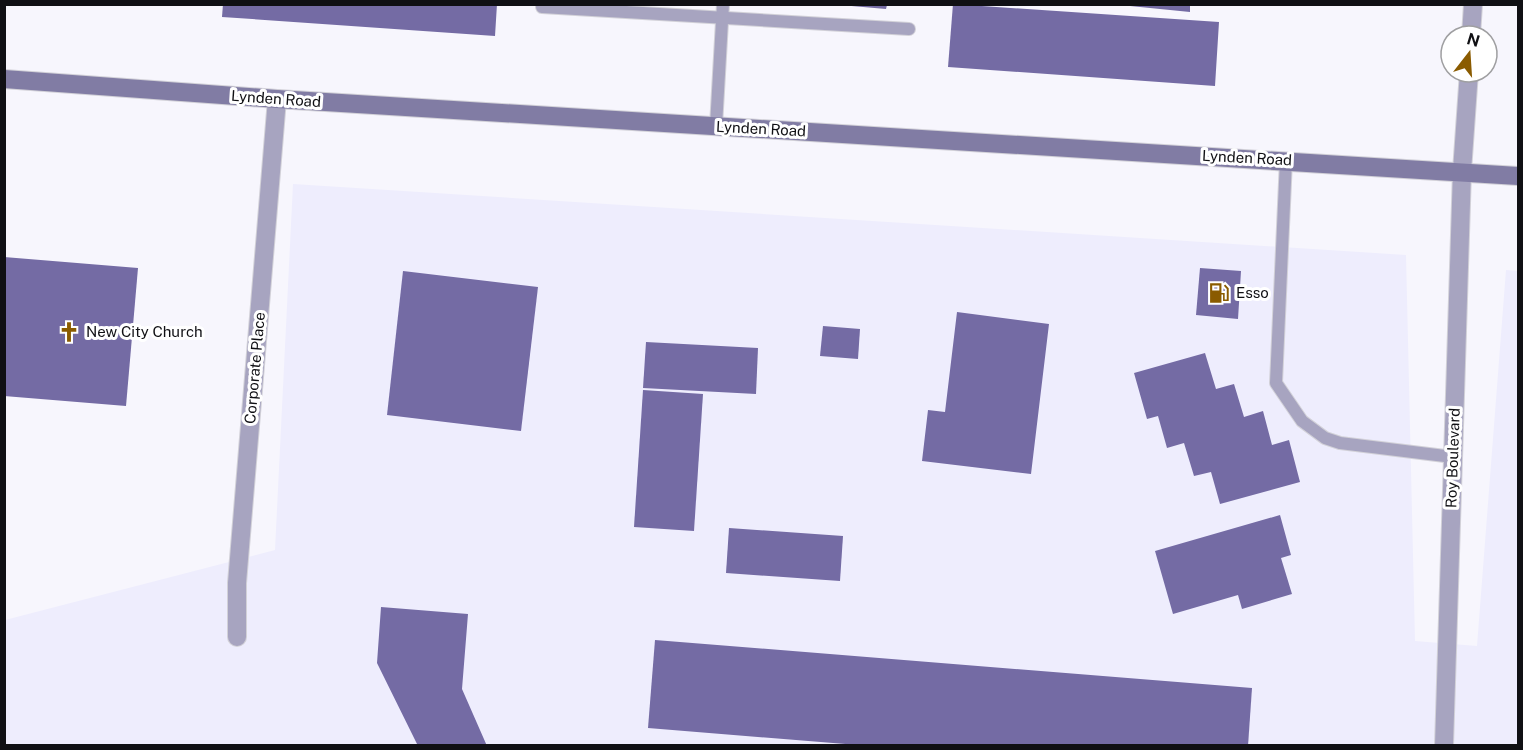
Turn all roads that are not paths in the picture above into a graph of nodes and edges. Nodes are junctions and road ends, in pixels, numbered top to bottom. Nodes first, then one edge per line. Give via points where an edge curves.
1 (723, 4) edge
2 (1473, 4) edge
3 (542, 7) dead end
4 (722, 18) junction
5 (1472, 24) edge
6 (909, 29) dead end
7 (4, 79) edge
8 (1467, 84) edge
9 (276, 99) junction
10 (716, 126) junction
11 (1286, 160) junction
12 (1462, 171) junction
13 (1518, 176) edge
14 (1453, 457) junction
15 (237, 637) dead end
16 (1444, 746) edge

1 - 4 lane
2 - 5 street
3 - 4 lane
4 - 6 lane
4 - 10 lane
7 - 9 main road, Lynden Road
8 - 12 street, Roy Boulevard
9 - 10 main road, Lynden Road
9 - 15 street, Corporate Place via 237,583
10 - 11 main road, Lynden Road
11 - 12 main road, Lynden Road
11 - 14 lane via 1276,383 1302,421 1325,438
12 - 13 main road, Lynden Road
12 - 14 street, Roy Boulevard
14 - 16 street, Roy Boulevard

